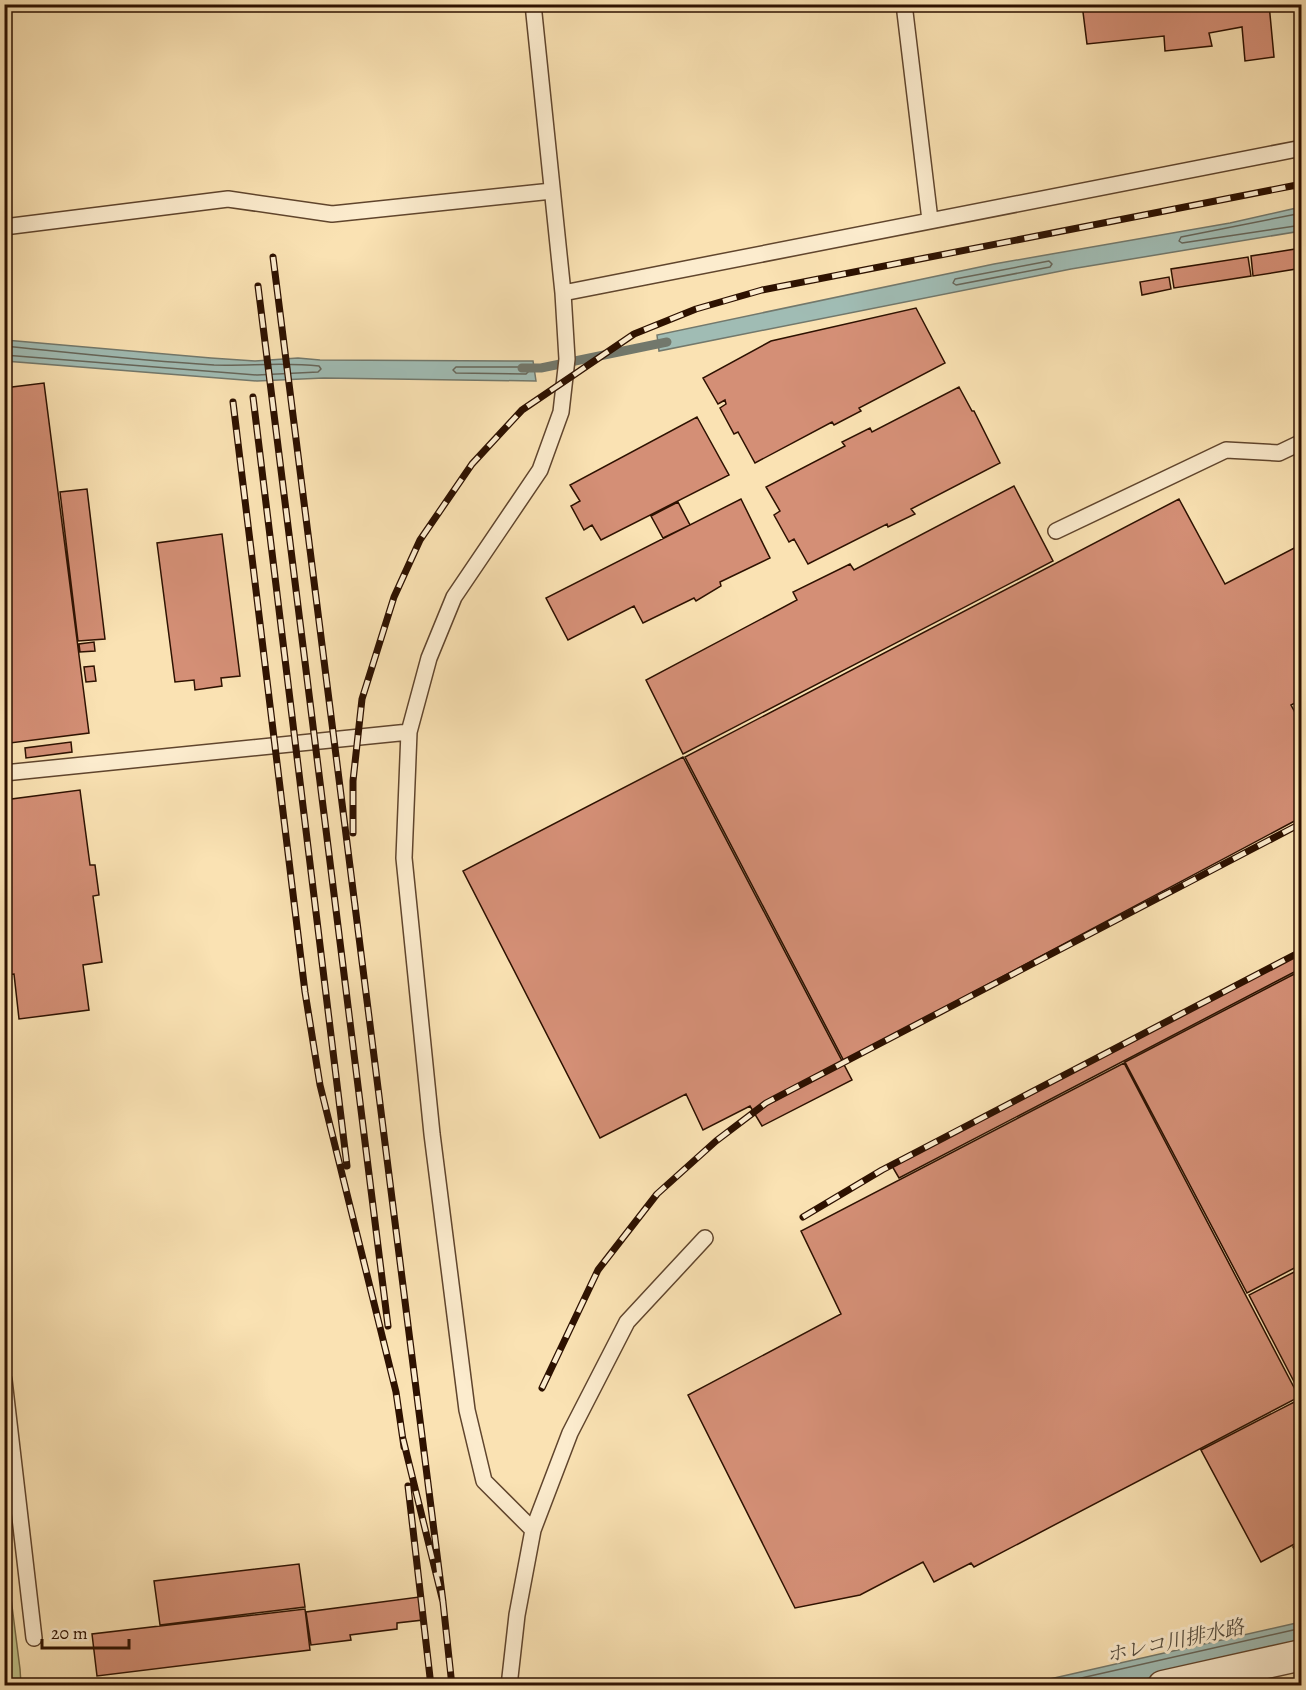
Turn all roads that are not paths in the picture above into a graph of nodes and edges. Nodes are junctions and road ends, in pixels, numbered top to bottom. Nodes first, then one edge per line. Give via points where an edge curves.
1 (533, 4) edge
2 (904, 4) edge
3 (1302, 148) edge
4 (552, 191) junction
5 (930, 220) junction
6 (4, 227) edge
7 (563, 293) junction
8 (1302, 442) edge
9 (1056, 531) dead end
10 (409, 732) junction
11 (4, 773) edge
12 (705, 1238) dead end
13 (4, 1380) edge
14 (533, 1530) junction
15 (34, 1638) dead end
16 (1302, 1655) edge
17 (1180, 1684) edge
18 (509, 1686) edge

1 - 4 lane
2 - 5 lane
3 - 5 lane
4 - 6 lane via 332,214 228,199
4 - 7 lane
5 - 7 lane
7 - 10 lane via 567,359 561,412 540,470 454,597 429,658
8 - 9 lane via 1279,453 1226,450
10 - 11 lane
10 - 14 lane via 404,858 432,1134 467,1410 484,1481
12 - 14 lane via 627,1322 570,1433
13 - 15 lane
14 - 18 lane
16 - 17 street

